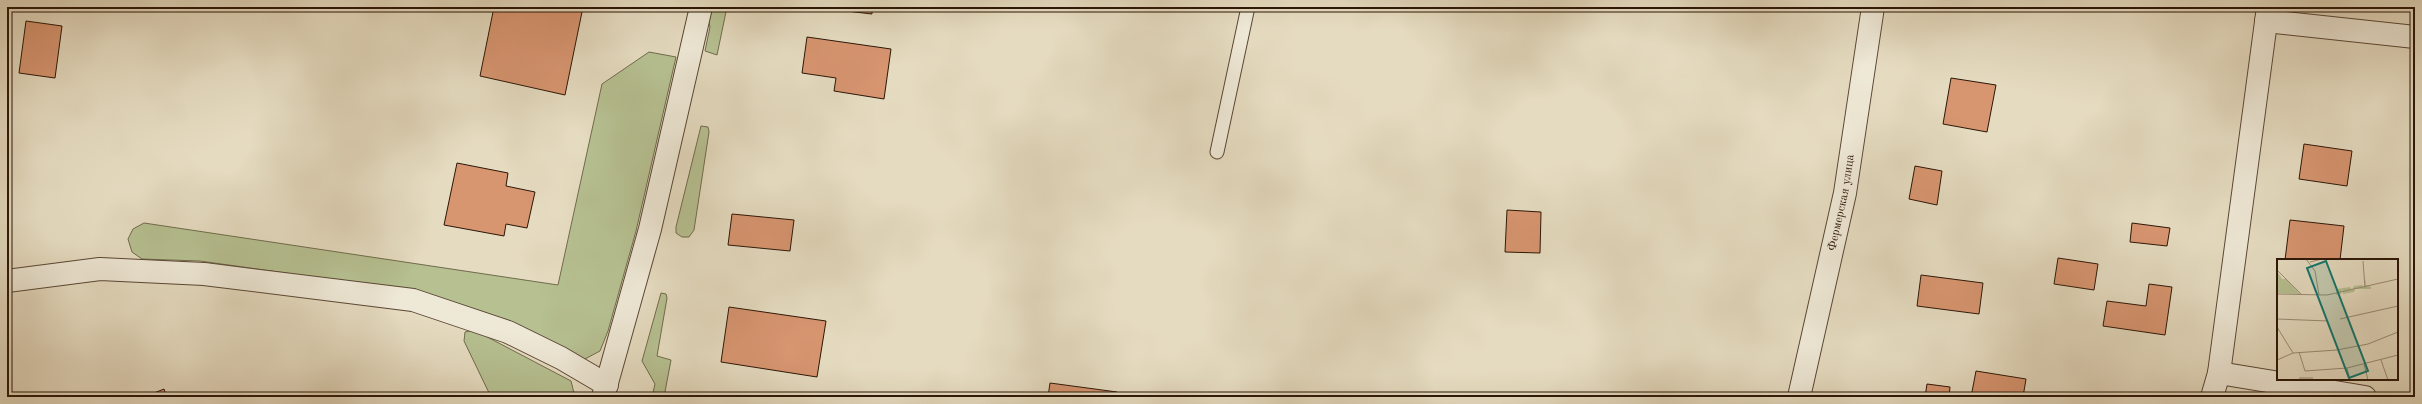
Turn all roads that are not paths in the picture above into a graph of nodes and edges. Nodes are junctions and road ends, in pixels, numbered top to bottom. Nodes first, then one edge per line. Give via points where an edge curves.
1 (701, 7) edge
2 (1248, 7) edge
3 (1873, 7) edge
4 (2267, 14) edge
5 (2415, 37) edge
6 (1217, 152) dead end
7 (7, 281) edge
8 (2219, 373) junction
9 (605, 391) edge
10 (1799, 397) edge
11 (2212, 397) edge
12 (2365, 397) edge

1 - 9 street via 650,229
2 - 6 lane
3 - 10 street, Фермерская улица via 1845,193
4 - 5 street
4 - 8 street
7 - 9 street via 100,269 204,274 413,300 508,332 561,358
8 - 11 street
8 - 12 street

